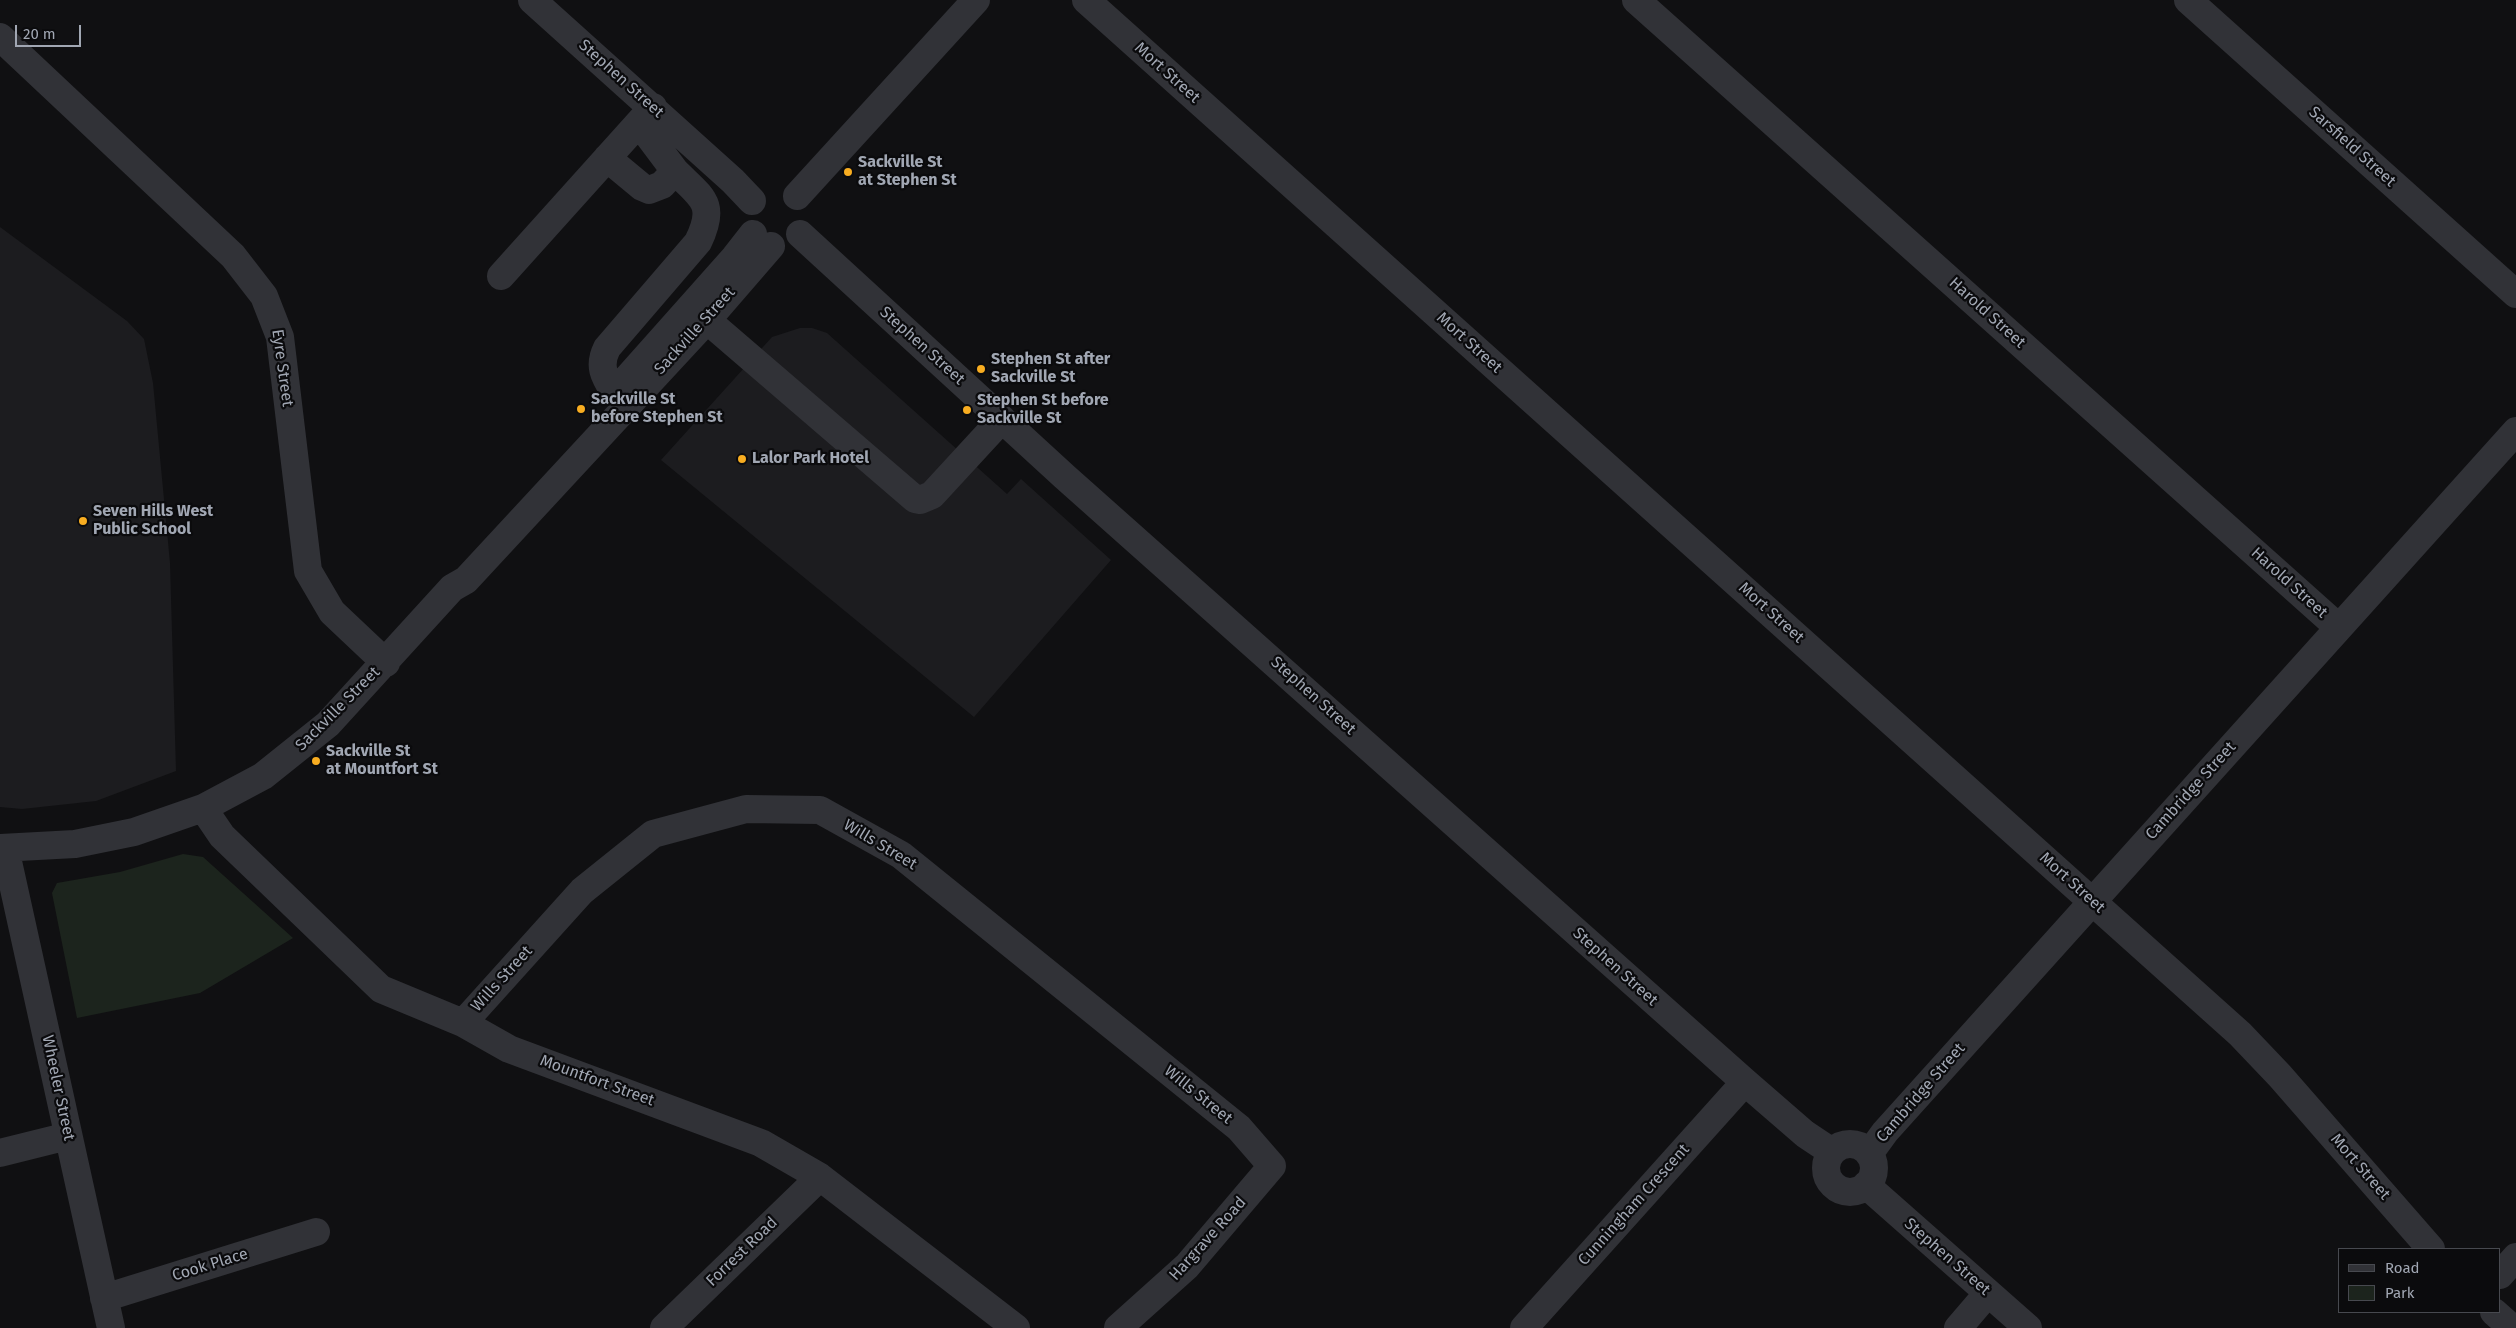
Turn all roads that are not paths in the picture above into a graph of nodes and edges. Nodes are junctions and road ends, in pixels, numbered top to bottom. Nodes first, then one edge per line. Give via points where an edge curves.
1 (532, 0) edge
2 (976, 0) edge
3 (1086, 0) edge
4 (1636, 0) edge
5 (2188, 0) edge
6 (0, 37) edge
7 (646, 115) junction
8 (607, 158) junction
9 (675, 171) junction
10 (797, 196) junction
11 (752, 201) junction
12 (800, 234) junction
13 (762, 240) junction
14 (501, 276) dead end
15 (2516, 294) edge
16 (699, 313) junction
17 (614, 392) junction
18 (1002, 419) junction
19 (2516, 431) edge
20 (452, 588) junction
21 (2338, 627) junction
22 (386, 663) junction
23 (203, 808) junction
24 (3, 848) edge
25 (2093, 901) junction
26 (464, 1023) junction
27 (1745, 1082) junction
28 (68, 1136) junction
29 (1832, 1152) junction
30 (0, 1153) edge
31 (1869, 1154) junction
32 (1272, 1166) joint
33 (820, 1177) junction
34 (1866, 1185) junction
35 (316, 1232) dead end
36 (2430, 1248) edge
37 (2516, 1257) edge
38 (2501, 1274) edge
39 (1988, 1293) junction
40 (104, 1298) junction
41 (2495, 1313) edge
42 (111, 1328) edge
43 (664, 1328) edge
44 (1016, 1328) edge
45 (1118, 1328) edge
46 (1524, 1328) edge
47 (1958, 1328) edge
48 (2028, 1328) edge
49 (2512, 1328) edge

1 - 7 street, Stephen Street
2 - 10 street
3 - 25 street, Mort Street
4 - 21 street, Harold Street
5 - 15 street, Sarsfield Street
6 - 22 street, Eyre Street via 233,256 264,296 280,337 308,571 332,612
7 - 8 street
7 - 9 street
7 - 11 street, Stephen Street via 734,181
8 - 9 street via 649,190 662,185
8 - 14 street
9 - 17 street via 703,200 708,212 706,226 698,242 607,348 601,366
10 - 11 street via 782,188 774,188 765,190
10 - 12 street via 806,219
11 - 13 street via 748,218
12 - 13 street via 787,244
12 - 18 street, Stephen Street
13 - 16 street, Sackville Street
16 - 17 street, Sackville Street
16 - 18 street via 920,500 932,495
16 - 20 street, Sackville Street via 466,580
17 - 20 street, Sackville Street via 458,572
18 - 27 street, Stephen Street
19 - 21 street, Cambridge Street
20 - 22 street, Sackville Street
21 - 25 street, Cambridge Street
22 - 23 street, Sackville Street via 328,724 281,764
23 - 24 street, Sackville Street via 109,838 75,844
23 - 26 street, Mountfort Street via 222,836 381,989
24 - 28 street, Wheeler Street
25 - 31 street, Cambridge Street via 1885,1132
25 - 36 street, Mort Street via 2246,1041
26 - 32 street, Wills Street via 582,891 653,834 746,809 820,810 902,854 1239,1128
26 - 33 street, Mountfort Street via 510,1049 761,1143
27 - 29 street, Stephen Street via 1805,1134
27 - 46 street, Cunningham Crescent
28 - 30 street
28 - 40 street, Wheeler Street
29 - 31 street via 1850,1144 1864,1148
29 - 34 street via 1826,1166 1835,1187 1849,1192
31 - 34 street via 1874,1171
32 - 45 street, Hargrave Road via 1187,1266
33 - 43 street, Forrest Road
33 - 44 street, Mountfort Street
34 - 39 street, Stephen Street
35 - 40 street, Cook Place
37 - 38 street
39 - 47 street
39 - 48 street, Stephen Street
40 - 42 street, Wheeler Street
41 - 49 street

